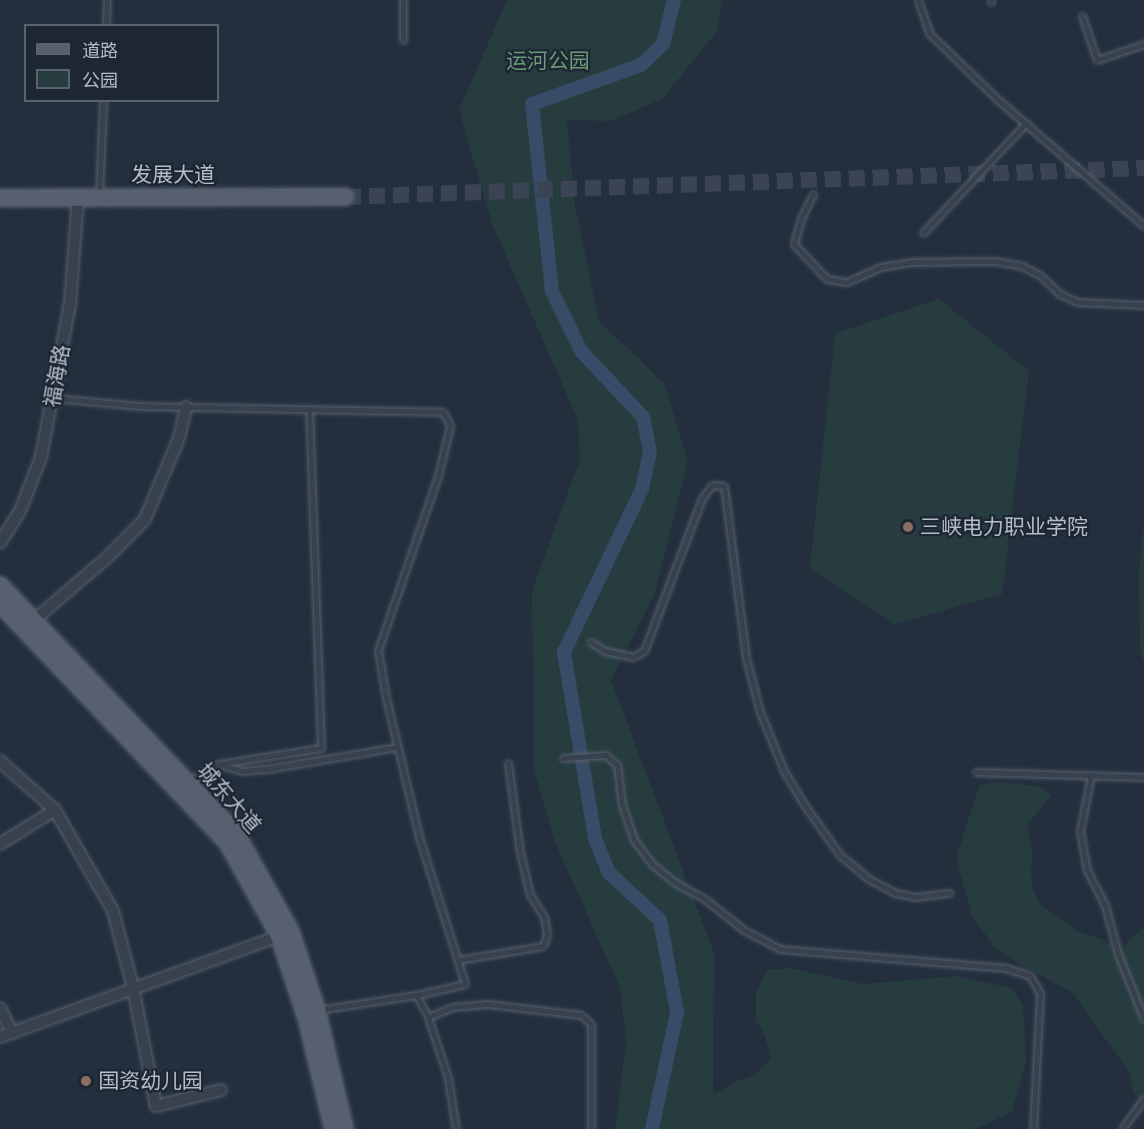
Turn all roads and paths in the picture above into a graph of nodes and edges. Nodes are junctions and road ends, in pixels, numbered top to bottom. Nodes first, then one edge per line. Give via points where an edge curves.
1 (107, 0) edge
2 (403, 0) edge
3 (918, 0) edge
4 (1082, 16) dead end
5 (106, 24) edge
6 (403, 40) dead end
7 (1144, 44) edge
8 (103, 102) edge
9 (1026, 123) junction
10 (813, 194) dead end
11 (345, 197) tunnel mouth
12 (0, 198) edge
13 (78, 198) junction
14 (99, 198) junction
15 (1144, 226) edge
16 (923, 233) dead end
17 (1144, 305) edge
18 (54, 398) junction
19 (186, 407) junction
20 (309, 409) junction
21 (0, 543) edge
22 (0, 585) edge
23 (0, 604) edge
24 (33, 621) junction
25 (591, 642) dead end
26 (398, 747) junction
27 (563, 758) dead end
28 (0, 761) edge
29 (508, 763) dead end
30 (219, 764) junction
31 (976, 772) dead end
32 (1091, 775) junction
33 (1144, 777) edge
34 (186, 782) junction
35 (55, 810) junction
36 (0, 843) edge
37 (950, 893) dead end
38 (285, 934) junction
39 (458, 960) junction
40 (133, 987) junction
41 (416, 995) junction
42 (0, 1008) edge
43 (317, 1011) junction
44 (428, 1017) junction
45 (1144, 1019) edge
46 (12, 1033) junction
47 (0, 1037) edge
48 (221, 1090) dead end
49 (1144, 1099) edge
50 (333, 1129) edge
51 (345, 1129) edge
52 (456, 1129) edge
53 (591, 1129) edge
54 (1033, 1129) edge
55 (1122, 1129) edge

1 - 5 lane
2 - 6 lane
3 - 9 lane via 930,34
4 - 7 lane via 1097,60
8 - 14 lane
9 - 15 lane
9 - 16 lane
10 - 17 lane via 794,244 827,279 847,282 880,267 911,262 995,261 1022,266 1040,275 1060,294 1077,302
11 - 14 main road, 发展大道
12 - 13 main road, 发展大道
13 - 14 main road, 发展大道
13 - 18 street, 福海路 via 70,304
18 - 19 lane
18 - 21 street, 福海路 via 41,457 20,511
19 - 20 lane
19 - 24 street via 171,458 146,519
20 - 26 lane via 443,412 450,426 438,476 378,650
20 - 30 lane via 321,748
22 - 24 main road, 城东大道
23 - 38 main road, 城东大道 via 227,842
24 - 34 main road, 城东大道
25 - 37 lane via 605,651 633,657 644,651 702,498 712,485 724,486 746,658 760,712 784,771 840,855 867,878 895,893 916,897
26 - 30 lane via 267,769 242,771
26 - 39 lane via 419,837
27 - 54 lane via 606,755 617,765 622,806 634,840 652,864 753,935 780,949 1005,968 1030,976 1040,993
28 - 35 street
29 - 39 lane via 522,863 530,895 544,917 547,935 543,946
30 - 34 lane
31 - 32 lane
32 - 33 lane
32 - 45 lane via 1080,831 1087,870 1105,905 1118,954
34 - 38 main road, 城东大道 via 237,835
35 - 36 street
35 - 40 street via 113,910
38 - 40 street
38 - 43 main road, 城东大道
38 - 50 main road, 城东大道
39 - 41 lane via 465,984
40 - 46 street
40 - 48 street via 156,1106
41 - 43 lane
41 - 44 lane
42 - 46 street
43 - 51 main road, 城东大道
44 - 52 lane via 448,1078
44 - 53 lane via 453,1007 487,1004 581,1015 591,1024
46 - 47 street
49 - 55 lane

